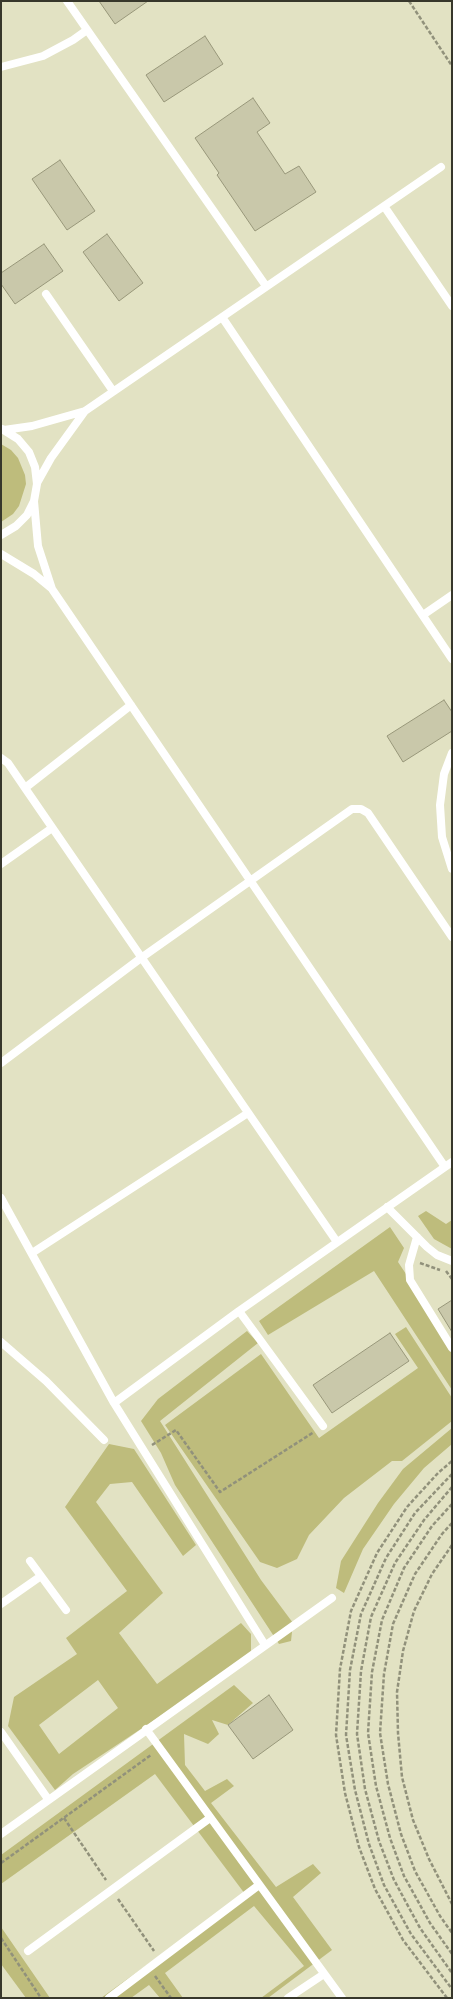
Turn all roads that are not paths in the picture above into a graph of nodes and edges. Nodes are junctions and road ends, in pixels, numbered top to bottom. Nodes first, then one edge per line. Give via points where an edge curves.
1 (67, 1) edge
2 (87, 30) junction
3 (1, 67) edge
4 (441, 167) dead end
5 (384, 206) junction
6 (266, 286) junction
7 (46, 294) dead end
8 (452, 306) edge
9 (222, 317) junction
10 (113, 391) junction
11 (85, 411) junction
12 (2, 430) edge
13 (37, 484) junction
14 (34, 501) junction
15 (1, 535) edge
16 (1, 554) edge
17 (52, 589) junction
18 (452, 595) edge
19 (423, 615) junction
20 (452, 659) edge
21 (131, 705) junction
22 (452, 753) edge
23 (1, 758) edge
24 (25, 788) junction
25 (52, 828) junction
26 (1, 864) edge
27 (452, 869) edge
28 (250, 881) junction
29 (452, 937) edge
30 (142, 958) junction
31 (1, 1063) edge
32 (248, 1113) junction
33 (449, 1164) edge
34 (1, 1198) edge
35 (387, 1207) junction
36 (417, 1237) junction
37 (337, 1242) junction
38 (32, 1254) junction
39 (452, 1261) edge
40 (239, 1311) junction
41 (1, 1342) edge
42 (452, 1348) edge
43 (114, 1403) junction
44 (323, 1426) road end
45 (104, 1440) dead end
46 (30, 1561) dead end
47 (41, 1576) junction
48 (332, 1598) dead end
49 (1, 1604) edge
50 (66, 1610) dead end
51 (265, 1645) junction
52 (146, 1729) junction
53 (1, 1732) edge
54 (48, 1799) junction
55 (210, 1818) junction
56 (1, 1834) edge
57 (259, 1885) junction
58 (28, 1952) dead end
59 (324, 1974) junction
60 (109, 1998) edge
61 (288, 1998) edge
62 (342, 1998) edge

1 - 2 lane
2 - 3 lane via 43,56
2 - 6 lane
4 - 5 lane
5 - 6 lane
5 - 8 lane
6 - 9 lane
7 - 10 lane
9 - 10 lane
9 - 19 lane
10 - 11 lane
11 - 12 lane via 32,426
11 - 13 lane via 51,458
12 - 13 lane via 18,439 29,452 35,467
13 - 14 lane
14 - 15 lane via 27,515 16,526
14 - 17 lane via 38,546
16 - 17 lane via 34,574
17 - 21 lane
18 - 19 lane
19 - 20 lane
21 - 24 lane
21 - 28 lane
22 - 27 lane via 444,774 440,805 442,837
23 - 24 lane
24 - 25 lane
25 - 26 lane
25 - 30 lane
28 - 29 lane via 348,811 361,809 370,816
28 - 30 lane
28 - 33 lane
30 - 31 lane
30 - 32 lane
32 - 37 lane
32 - 38 lane
33 - 35 lane
34 - 38 lane
35 - 36 lane
35 - 37 lane
36 - 39 lane via 438,1255
36 - 42 lane via 409,1265 410,1280
37 - 40 lane
38 - 43 lane
40 - 43 lane
40 - 44 lane
41 - 45 lane via 46,1381
43 - 51 lane
46 - 47 lane
47 - 49 lane
47 - 50 lane
48 - 51 lane
51 - 52 lane
52 - 54 lane
52 - 55 lane
53 - 54 lane
54 - 56 lane
55 - 57 lane
55 - 58 lane
57 - 59 lane
57 - 60 lane
59 - 61 lane
59 - 62 lane

